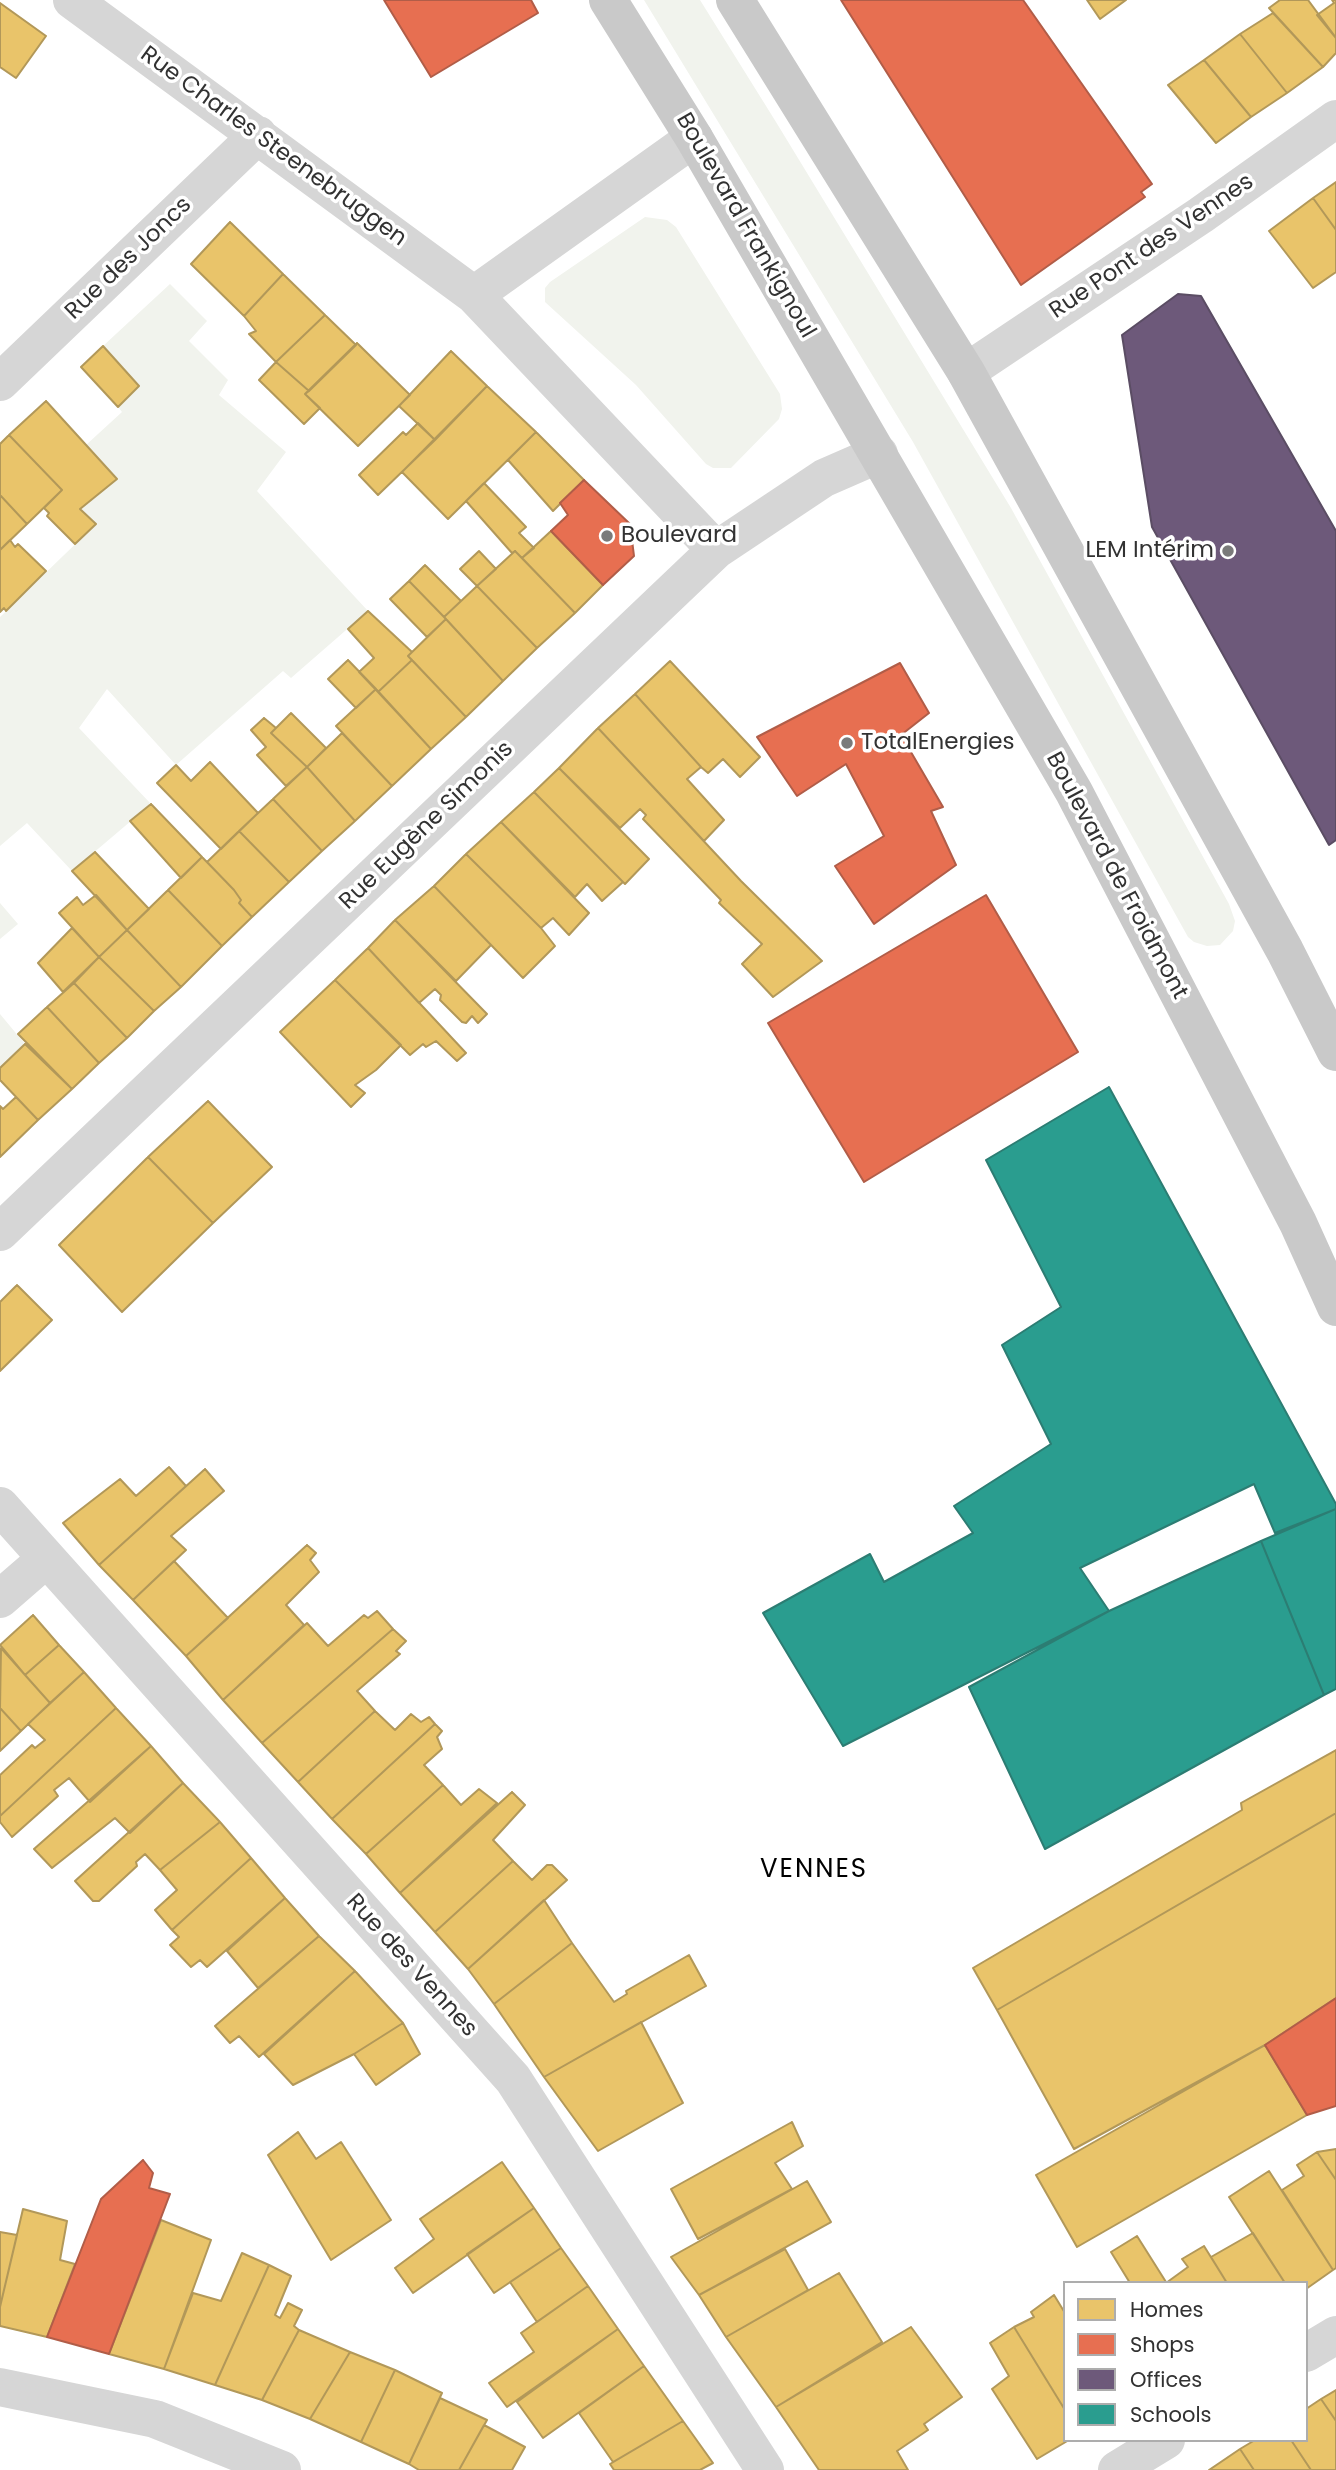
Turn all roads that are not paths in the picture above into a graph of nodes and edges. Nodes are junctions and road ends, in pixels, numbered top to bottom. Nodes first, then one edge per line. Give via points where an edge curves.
1 (72, 0) edge
2 (608, 0) edge
3 (735, 0) edge
4 (1336, 119) edge
5 (258, 135) junction
6 (694, 138) junction
7 (474, 295) junction
8 (966, 372) junction
9 (0, 382) edge
10 (879, 454) junction
11 (716, 550) junction
12 (1336, 1052) edge
13 (0, 1232) edge
14 (1336, 1307) edge
15 (0, 1506) edge
16 (46, 1559) junction
17 (0, 1599) edge
18 (1336, 2335) edge
19 (1308, 2352) edge
20 (0, 2387) edge
21 (1163, 2442) edge
22 (282, 2470) edge
23 (765, 2470) edge
24 (1118, 2470) edge

1 - 5 street, Rue Charles Steenebruggen
2 - 6 main road, Boulevard Frankignoul
3 - 8 main road
4 - 8 street, Rue Pont des Vennes
5 - 7 street, Rue Charles Steenebruggen
5 - 9 street, Rue des Joncs
6 - 7 street
6 - 10 main road, Boulevard Frankignoul
7 - 11 street, Rue Charles Steenebruggen
8 - 12 main road
10 - 11 street, Rue Eugène Simonis via 824,478
10 - 14 main road, Boulevard de Froidmont via 1074,792 1298,1223
11 - 13 street, Rue Eugène Simonis
15 - 16 street, Rue des Vennes
16 - 17 street
16 - 23 street, Rue des Vennes via 513,2079
18 - 19 street
20 - 22 street via 155,2419
21 - 24 street

